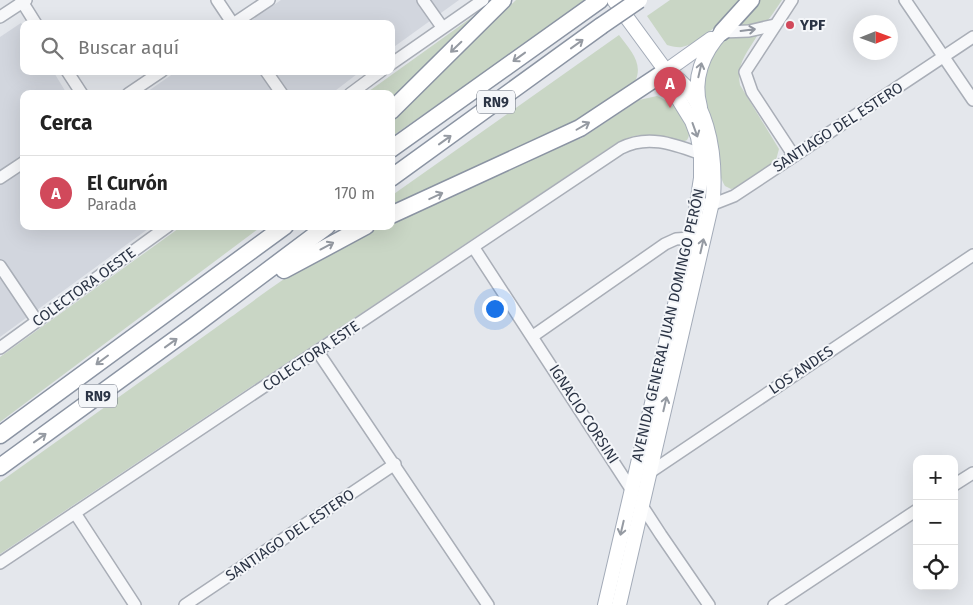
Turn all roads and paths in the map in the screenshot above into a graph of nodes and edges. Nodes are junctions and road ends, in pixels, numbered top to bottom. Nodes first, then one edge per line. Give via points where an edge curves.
1 (217, 0) edge
2 (269, 0) edge
3 (423, 0) edge
4 (483, 0) edge
5 (503, 0) edge
6 (614, 0) edge
7 (639, 0) edge
8 (751, 0) edge
9 (792, 0) edge
10 (905, 0) edge
11 (23, 1) edge
12 (594, 4) edge
13 (0, 17) edge
14 (34, 20) edge
15 (230, 20) edge
16 (239, 20) edge
17 (775, 25) junction
18 (442, 27) junction
19 (722, 32) junction
20 (973, 37) edge
21 (944, 57) junction
22 (395, 61) edge
23 (666, 71) junction
24 (70, 75) edge
25 (156, 75) edge
26 (269, 75) edge
27 (376, 75) edge
28 (79, 90) edge
29 (134, 90) edge
30 (279, 90) edge
31 (355, 90) edge
32 (973, 100) edge
33 (395, 107) edge
34 (702, 115) junction
35 (395, 147) edge
36 (707, 156) junction
37 (794, 156) junction
38 (20, 165) edge
39 (395, 175) edge
40 (0, 178) edge
41 (705, 204) junction
42 (395, 213) edge
43 (162, 230) edge
44 (267, 230) edge
45 (279, 230) edge
46 (322, 230) edge
47 (358, 230) edge
48 (690, 238) junction
49 (474, 248) junction
50 (973, 255) edge
51 (0, 266) edge
52 (170, 309) junction
53 (37, 321) junction
54 (195, 325) junction
55 (533, 336) junction
56 (0, 348) edge
57 (318, 352) junction
58 (0, 435) edge
59 (395, 464) junction
60 (0, 466) edge
61 (650, 472) junction
62 (973, 473) edge
63 (958, 482) edge
64 (632, 488) junction
65 (642, 505) junction
66 (74, 513) junction
67 (913, 513) edge
68 (0, 563) edge
69 (135, 605) edge
70 (185, 605) edge
71 (488, 605) edge
72 (605, 605) edge
73 (619, 605) edge
74 (710, 605) edge
75 (774, 605) edge

1 - 15 street
2 - 16 street
3 - 18 street
4 - 18 street
5 -> 33 highway
6 - 23 main road
39 -> 7 highway, RN9, bridge
8 - 19 highway
9 - 17 street
10 - 21 street
11 - 13 street
11 - 14 street
12 -> 35 highway, RN9
19 -> 17 street
17 - 37 street via 745,72 752,92
18 - 22 street
19 - 23 main road
34 -> 19 main road via 698,77 706,52
20 - 21 street, SANTIAGO DEL ESTERO
21 - 32 street
21 - 37 street, SANTIAGO DEL ESTERO
23 - 34 main road, AVENIDA GENERAL JUAN DOMINGO PERÓN via 680,79
23 -> 36 main road, AVENIDA GENERAL JUAN DOMINGO PERÓN
42 -> 23 highway via 580,128
24 - 28 street
25 - 29 street
26 - 30 street
27 - 31 street
34 - 36 main road, AVENIDA GENERAL JUAN DOMINGO PERÓN via 709,132
36 - 41 main road, AVENIDA GENERAL JUAN DOMINGO PERÓN
36 - 49 street, COLECTORA ESTE via 656,140 635,141
37 - 41 street, SANTIAGO DEL ESTERO via 734,196
38 - 40 street
41 - 48 main road, AVENIDA GENERAL JUAN DOMINGO PERÓN
61 -> 41 main road, AVENIDA GENERAL JUAN DOMINGO PERÓN
43 - 53 street, COLECTORA OESTE
44 - 52 highway
45 - 52 highway, RN9
46 - 54 highway, RN9
54 -> 47 highway via 306,256
48 - 55 street via 665,244
48 - 64 main road, AVENIDA GENERAL JUAN DOMINGO PERÓN
49 - 55 street, IGNACIO CORSINI
49 - 57 street, COLECTORA ESTE
50 - 61 street, LOS ANDES
51 - 53 street
52 -> 58 highway, RN9
53 - 56 street, COLECTORA OESTE
60 -> 54 highway, RN9
55 - 64 street, IGNACIO CORSINI
57 - 59 street
57 - 66 street, COLECTORA ESTE
59 - 70 street, SANTIAGO DEL ESTERO
59 - 71 street
61 - 64 street, LOS ANDES
61 - 65 main road, AVENIDA GENERAL JUAN DOMINGO PERÓN
62 - 63 street
64 - 65 street, IGNACIO CORSINI
64 -> 72 main road, AVENIDA GENERAL JUAN DOMINGO PERÓN
65 - 73 main road, AVENIDA GENERAL JUAN DOMINGO PERÓN
65 - 74 street, IGNACIO CORSINI
66 - 68 street, COLECTORA ESTE
66 - 69 street
67 - 75 street

